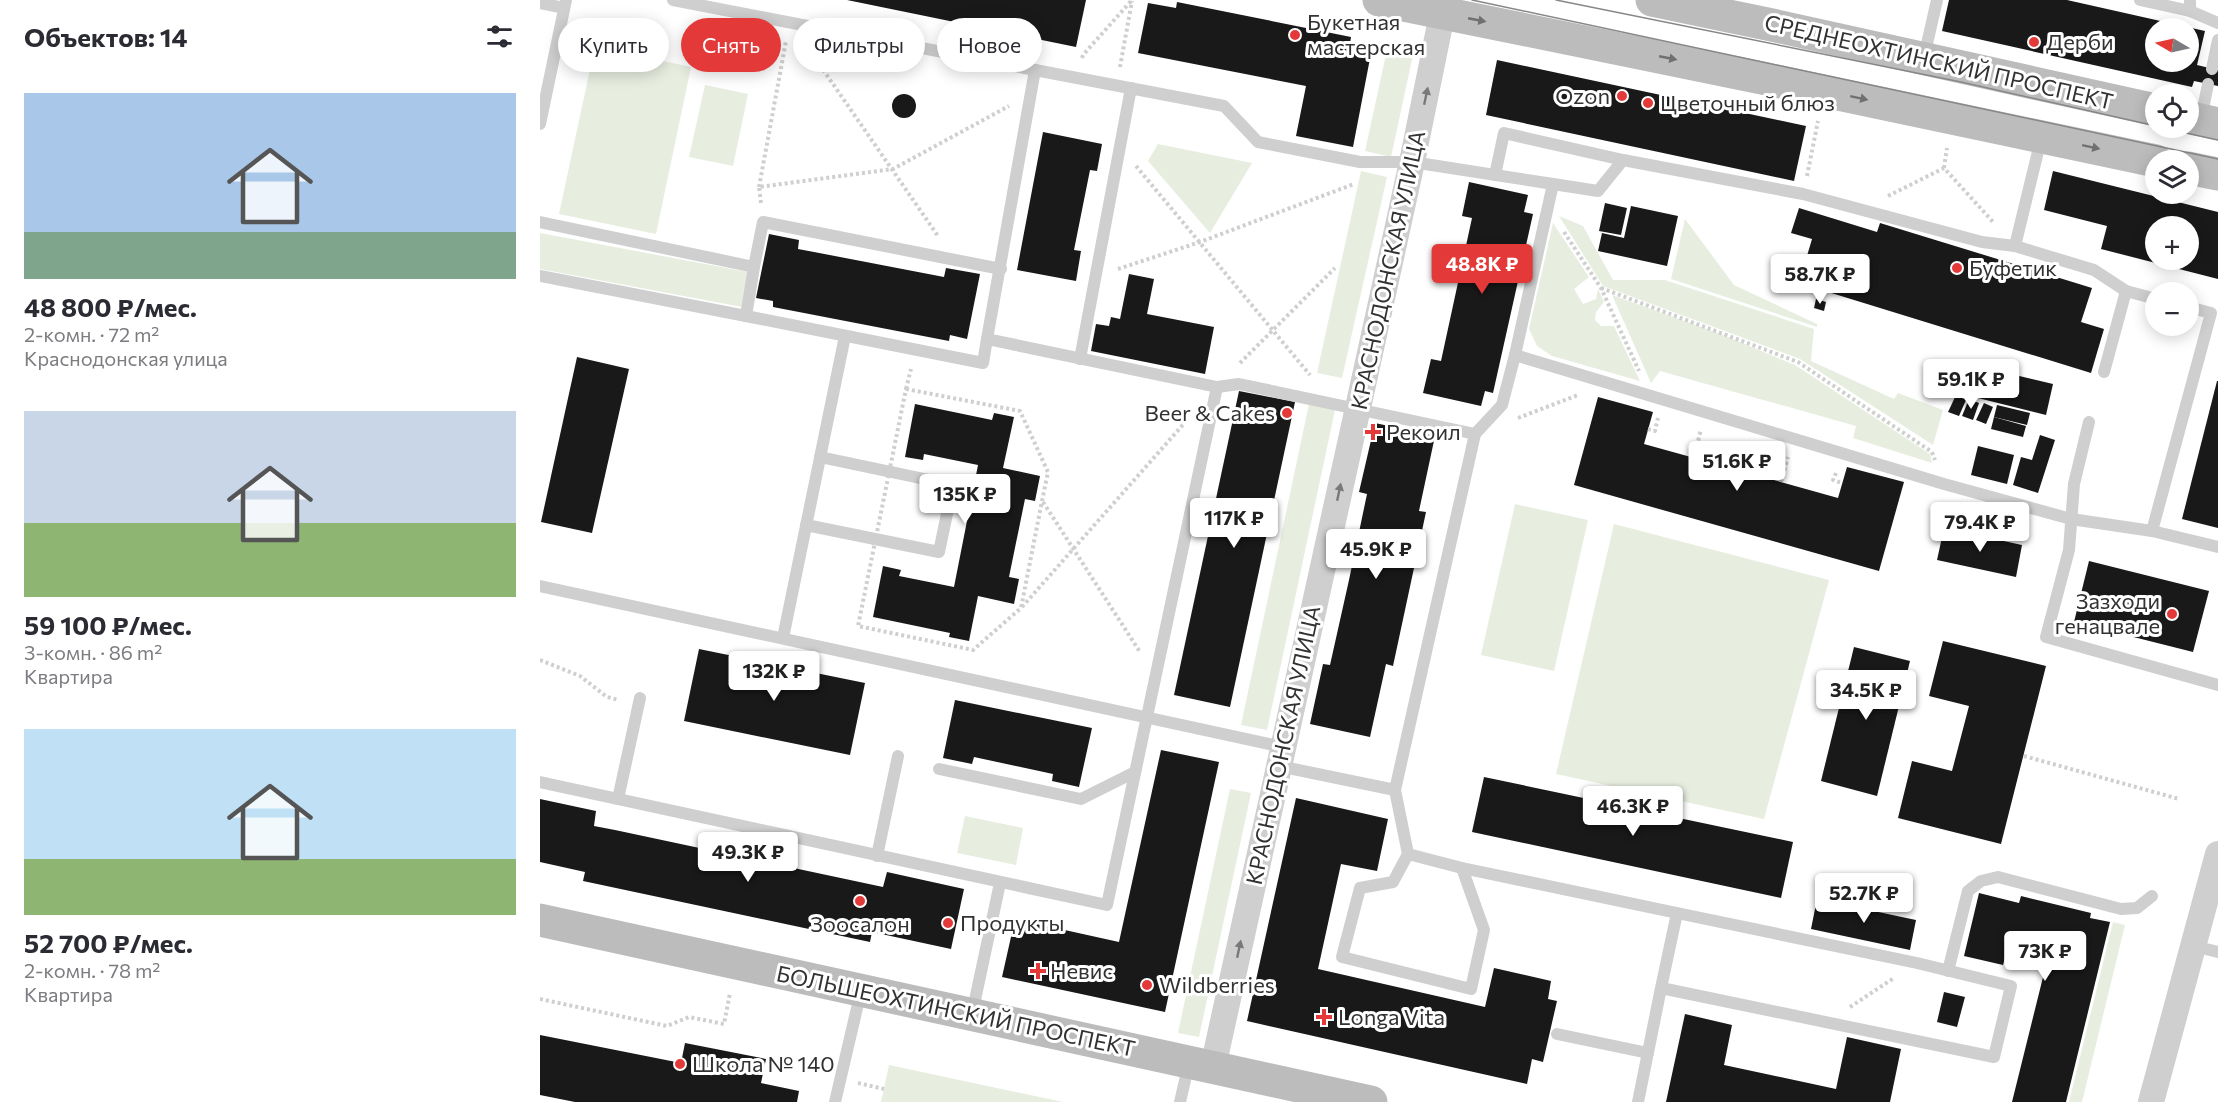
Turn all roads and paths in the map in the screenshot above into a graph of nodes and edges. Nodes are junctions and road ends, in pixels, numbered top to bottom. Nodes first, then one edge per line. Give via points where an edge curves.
1 (673, 0) edge
2 (1378, 0) edge
3 (1652, 0) edge
4 (1937, 0) edge
5 (2140, 0) edge
6 (540, 3) edge
7 (565, 4) edge
8 (2190, 5) edge
9 (1444, 7) edge
10 (1728, 8) edge
11 (790, 22) junction
12 (2218, 23) edge
13 (2218, 40) edge
14 (937, 51) edge
15 (1924, 58) junction
16 (2212, 69) dead end
17 (1042, 71) edge
18 (1035, 72) edge
19 (1078, 78) junction
20 (2208, 84) dead end
21 (1117, 86) junction
22 (1131, 88) junction
23 (1031, 94) junction
24 (2145, 108) edge
25 (1820, 113) dead end
26 (2202, 120) edge
27 (540, 124) edge
28 (2042, 136) junction
29 (1949, 140) dead end
30 (1120, 146) junction
31 (2145, 159) edge
32 (1623, 160) junction
33 (1412, 162) junction
34 (1944, 168) junction
35 (893, 169) junction
36 (2199, 170) edge
37 (2218, 174) edge
38 (1495, 175) junction
39 (1354, 184) dead end
40 (1553, 184) junction
41 (759, 187) junction
42 (1803, 194) junction
43 (1548, 208) junction
44 (1862, 209) junction
45 (540, 222) edge
46 (763, 222) junction
47 (1200, 242) junction
48 (2015, 246) junction
49 (954, 260) junction
50 (754, 267) junction
51 (1335, 268) dead end
52 (1001, 269) junction
53 (540, 276) edge
54 (1095, 276) junction
55 (1601, 288) junction
56 (2126, 291) junction
57 (2145, 296) edge
58 (2199, 310) edge
59 (746, 316) junction
60 (1273, 330) junction
61 (845, 336) junction
62 (987, 339) junction
63 (1515, 355) junction
64 (1080, 358) junction
65 (2104, 372) dead end
66 (1310, 375) dead end
67 (1610, 384) junction
68 (1217, 387) junction
69 (1650, 396) junction
70 (1358, 409) junction
71 (1706, 412) junction
72 (2090, 422) dead end
73 (1475, 434) junction
74 (820, 457) junction
75 (1694, 458) dead end
76 (889, 472) junction
77 (1944, 484) junction
78 (1042, 501) dead end
79 (2071, 519) junction
80 (806, 525) junction
81 (2152, 531) junction
82 (876, 539) junction
83 (2218, 547) edge
84 (1073, 549) junction
85 (540, 586) edge
86 (1021, 608) dead end
87 (783, 638) junction
88 (540, 660) edge
89 (1155, 675) junction
90 (2218, 685) edge
91 (639, 701) joint
92 (1146, 717) junction
93 (898, 756) dead end
94 (1281, 756) junction
95 (2024, 756) dead end
96 (939, 769) dead end
97 (1135, 772) junction
98 (540, 782) edge
99 (1395, 790) junction
100 (618, 799) junction
101 (2179, 799) dead end
102 (1408, 854) junction
103 (2218, 854) edge
104 (876, 856) junction
105 (1462, 868) junction
106 (1000, 883) junction
107 (2152, 896) dead end
108 (1677, 913) junction
109 (540, 920) edge
110 (2193, 946) junction
111 (2218, 952) edge
112 (1917, 963) junction
113 (1948, 971) junction
114 (1661, 988) junction
115 (861, 990) junction
116 (730, 993) dead end
117 (540, 999) edge
118 (972, 1014) junction
119 (1826, 1023) junction
120 (1557, 1034) dead end
121 (1648, 1053) junction
122 (1201, 1065) junction
123 (835, 1102) edge
124 (1180, 1102) edge
125 (1371, 1102) edge
126 (1638, 1102) edge
127 (2151, 1102) edge

1 - 11 lane
2 - 9 main road
3 - 10 main road, СРЕДНЕОХТИНСКИЙ ПРОСПЕКТ
4 - 15 lane
5 - 8 lane
6 - 7 lane
7 - 27 lane
8 - 12 lane
9 -> 28 main road
33 -> 9 street, КРАСНОДОНСКАЯ УЛИЦА
10 - 15 main road, СРЕДНЕОХТИНСКИЙ ПРОСПЕКТ
11 - 14 lane
11 - 35 path
11 - 41 path
13 - 16 lane
15 - 24 main road, СРЕДНЕОХТИНСКИЙ ПРОСПЕКТ
17 - 19 lane
18 - 23 lane
19 - 21 lane
19 - 21 path via 1083,55 1132,0
20 - 26 lane
21 - 22 lane
22 - 30 lane
22 - 33 lane via 1224,106 1258,141 1360,162
23 - 35 path
23 - 52 lane
25 - 42 path
28 -> 31 main road
28 - 48 lane
29 - 34 path
30 - 47 path
30 - 54 lane
32 - 38 lane via 1504,133
32 - 40 lane via 1598,191
32 - 42 lane
33 - 38 lane
33 - 70 street, КРАСНОДОНСКАЯ УЛИЦА
34 - 44 path
34 - 48 path
35 - 41 path
35 - 49 path
36 - 37 main road
38 - 40 lane
39 - 47 path
40 - 43 lane
41 - 46 path
42 - 44 lane
43 - 55 path
43 - 63 lane
44 - 48 lane via 1982,242
45 - 50 lane
46 - 49 lane
46 - 50 lane
47 - 54 path
47 - 60 path
48 - 56 lane via 2094,270
49 - 52 lane
50 - 59 lane
51 - 60 path
52 - 62 lane
53 - 59 lane
54 - 64 lane
55 - 69 path
55 - 77 path via 1798,362 1932,452
56 - 57 lane
56 - 65 lane
58 - 81 lane via 2211,313
59 - 61 lane
60 - 66 path
60 - 68 path
61 - 62 lane via 983,363
61 - 74 lane
62 - 64 lane
63 - 67 lane
63 - 73 lane via 1503,405
64 - 68 lane
67 - 69 lane
67 - 73 path
68 - 70 lane via 1239,384
68 - 84 path
68 - 89 lane
69 - 71 lane
70 - 73 lane
94 -> 70 street, КРАСНОДОНСКАЯ УЛИЦА
71 - 75 path
71 - 77 lane
72 - 79 lane via 2074,484
73 - 99 lane
74 - 76 lane
74 - 80 lane
76 - 82 path
76 - 82 lane via 953,485 951,496 939,552
77 - 79 lane
78 - 84 path
79 - 81 lane
79 - 90 lane via 2069,549 2046,637
80 - 82 lane
80 - 87 lane
81 - 83 lane
84 - 86 path
84 - 89 path
85 - 87 lane
87 - 92 lane
88 - 91 path via 580,676 607,697
89 - 92 lane
91 - 100 lane
92 - 94 lane
92 - 97 lane
93 - 104 lane
94 - 99 lane
122 -> 94 street, КРАСНОДОНСКАЯ УЛИЦА
95 - 101 path
96 - 97 lane via 1081,799
97 - 106 lane via 1107,906
98 - 100 lane
99 - 102 lane
100 - 104 lane
102 - 105 lane
102 - 105 lane via 1393,882 1360,888 1342,957 1471,988 1484,930
103 - 110 street
104 - 106 lane
105 - 108 lane
106 - 118 lane
107 - 113 lane via 2138,908 2121,909 1998,877 1981,881 1968,891
108 - 112 lane
108 - 114 lane
109 - 115 main road, БОЛЬШЕОХТИНСКИЙ ПРОСПЕКТ
110 - 111 lane
110 - 127 street
112 - 113 lane
112 - 119 path
113 - 119 lane via 2011,986 1994,1058
114 - 119 lane
114 - 121 lane
115 - 118 main road, БОЛЬШЕОХТИНСКИЙ ПРОСПЕКТ
115 - 123 lane
116 - 117 path via 724,1024 689,1017 667,1026
118 - 122 main road, БОЛЬШЕОХТИНСКИЙ ПРОСПЕКТ
120 - 121 lane
121 - 126 lane
122 - 124 lane
122 - 125 main road, БОЛЬШЕОХТИНСКИЙ ПРОСПЕКТ

